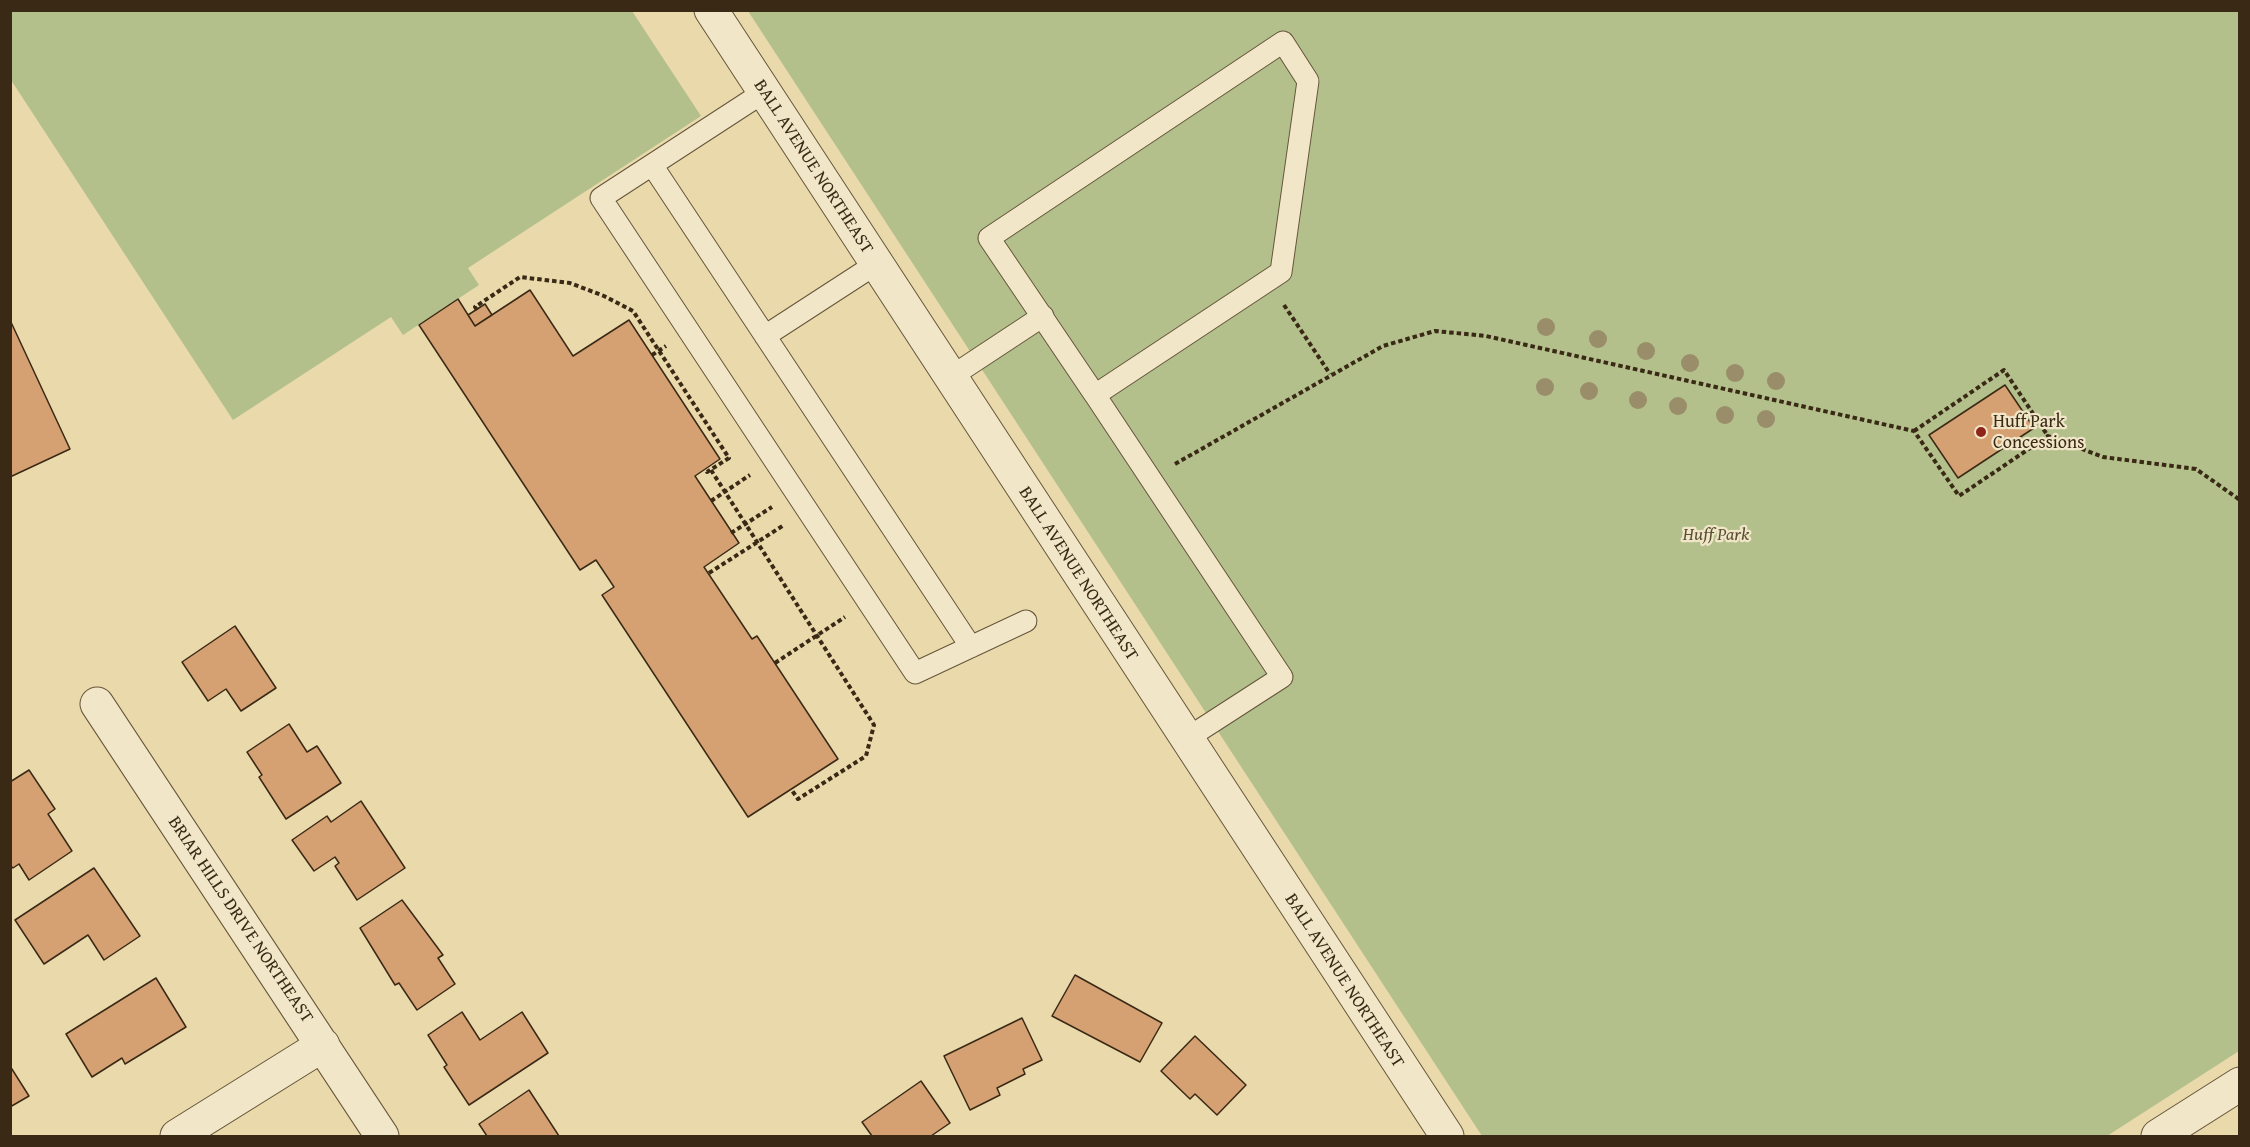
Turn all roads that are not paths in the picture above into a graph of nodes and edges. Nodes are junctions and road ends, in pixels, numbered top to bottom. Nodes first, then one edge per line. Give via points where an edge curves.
1 (711, 10) edge
2 (764, 92) junction
3 (652, 165) junction
4 (876, 264) junction
5 (1043, 316) junction
6 (765, 336) junction
7 (949, 378) junction
8 (1095, 395) junction
9 (1026, 621) dead end
10 (971, 647) junction
11 (97, 704) dead end
12 (1186, 739) junction
13 (323, 1045) junction
14 (2240, 1084) edge
15 (177, 1137) edge
16 (382, 1137) edge
17 (1447, 1137) edge
18 (2158, 1137) edge

1 - 2 street, BALL AVENUE NORTHEAST
2 - 3 lane
2 - 4 street, BALL AVENUE NORTHEAST
3 - 6 lane
3 - 10 lane via 601,198 807,510 915,673
4 - 6 lane
4 - 7 street, BALL AVENUE NORTHEAST
5 - 7 lane
5 - 8 lane
5 - 8 lane via 989,237 1283,42 1308,81 1281,272
6 - 10 lane
7 - 12 street, BALL AVENUE NORTHEAST
8 - 12 lane via 1282,677
9 - 10 lane
11 - 13 street, BRIAR HILLS DRIVE NORTHEAST
12 - 17 street, BALL AVENUE NORTHEAST
13 - 15 street
13 - 16 street, BRIAR HILLS DRIVE NORTHEAST
14 - 18 street

